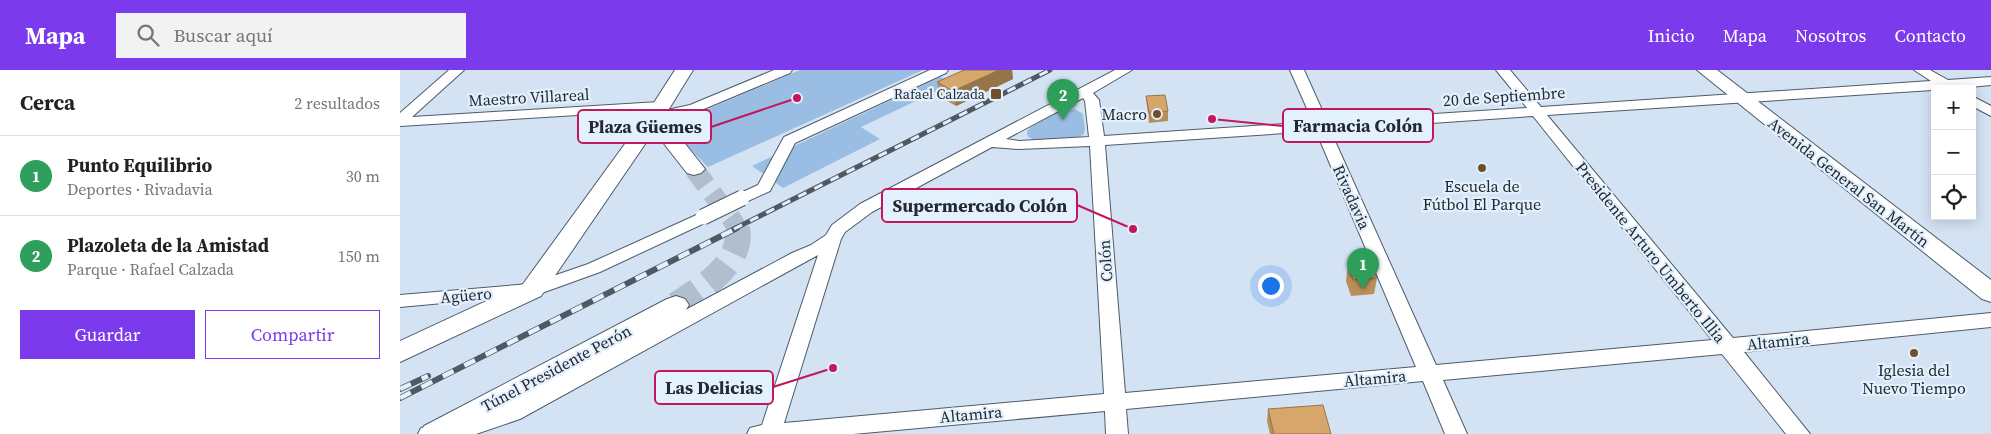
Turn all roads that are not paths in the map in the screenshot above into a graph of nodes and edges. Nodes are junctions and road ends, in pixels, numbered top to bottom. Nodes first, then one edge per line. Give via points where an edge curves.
1 (457, 70) edge
2 (684, 70) edge
3 (785, 70) edge
4 (941, 70) edge
5 (1125, 70) edge
6 (1297, 70) edge
7 (1503, 70) edge
8 (1706, 70) edge
9 (1921, 70) edge
10 (1991, 81) edge
11 (1947, 85) edge
12 (1957, 85) edge
13 (1931, 87) edge
14 (1084, 91) junction
15 (1742, 98) junction
16 (1976, 103) edge
17 (1536, 112) junction
18 (1991, 112) edge
19 (660, 119) junction
20 (400, 121) edge
21 (1320, 125) junction
22 (1096, 141) junction
23 (990, 142) junction
24 (694, 169) tunnel mouth
25 (832, 239) junction
26 (532, 290) junction
27 (1991, 293) edge
28 (400, 301) edge
29 (676, 305) tunnel mouth
30 (1991, 320) edge
31 (1728, 346) junction
32 (400, 352) edge
33 (1429, 373) junction
34 (1115, 401) junction
35 (433, 433) edge
36 (766, 434) edge
37 (1117, 434) edge
38 (1456, 434) edge
39 (1799, 434) edge

1 - 20 street
2 - 19 street
3 - 19 street via 694,108 675,121
4 - 26 street, Agüero, bridge via 789,140 764,188 594,268
5 - 14 street
6 - 21 street, Rivadavia
7 - 17 street, Presidente Arturo Umberto Illia
8 - 15 street, Avenida General San Martín
9 - 11 street
10 - 12 street, 20 de Septiembre
13 - 15 street, 20 de Septiembre
14 - 22 street, Colón via 1092,100
14 - 23 street
15 - 17 street, 20 de Septiembre
15 - 27 street, Avenida General San Martín
16 - 18 street
17 - 21 street, 20 de Septiembre
17 - 31 street, Presidente Arturo Umberto Illia
19 - 20 street, Maestro Villareal
19 - 24 street
19 - 26 street
21 - 22 street, 20 de Septiembre
21 - 33 street, Rivadavia
22 - 23 street, 20 de Septiembre via 1019,145
22 - 34 street, Colón
23 - 25 street via 866,208 838,229
25 - 35 street via 512,413 474,426
25 - 36 street
26 - 28 street, Agüero
26 - 32 street
29 - 35 street, Túnel Presidente Perón
30 - 31 street, Altamira
31 - 33 street, Altamira
31 - 39 street, Presidente Arturo Umberto Illia
33 - 34 street, Altamira
33 - 38 street, Rivadavia
34 - 36 street, Altamira
34 - 37 street, Colón

